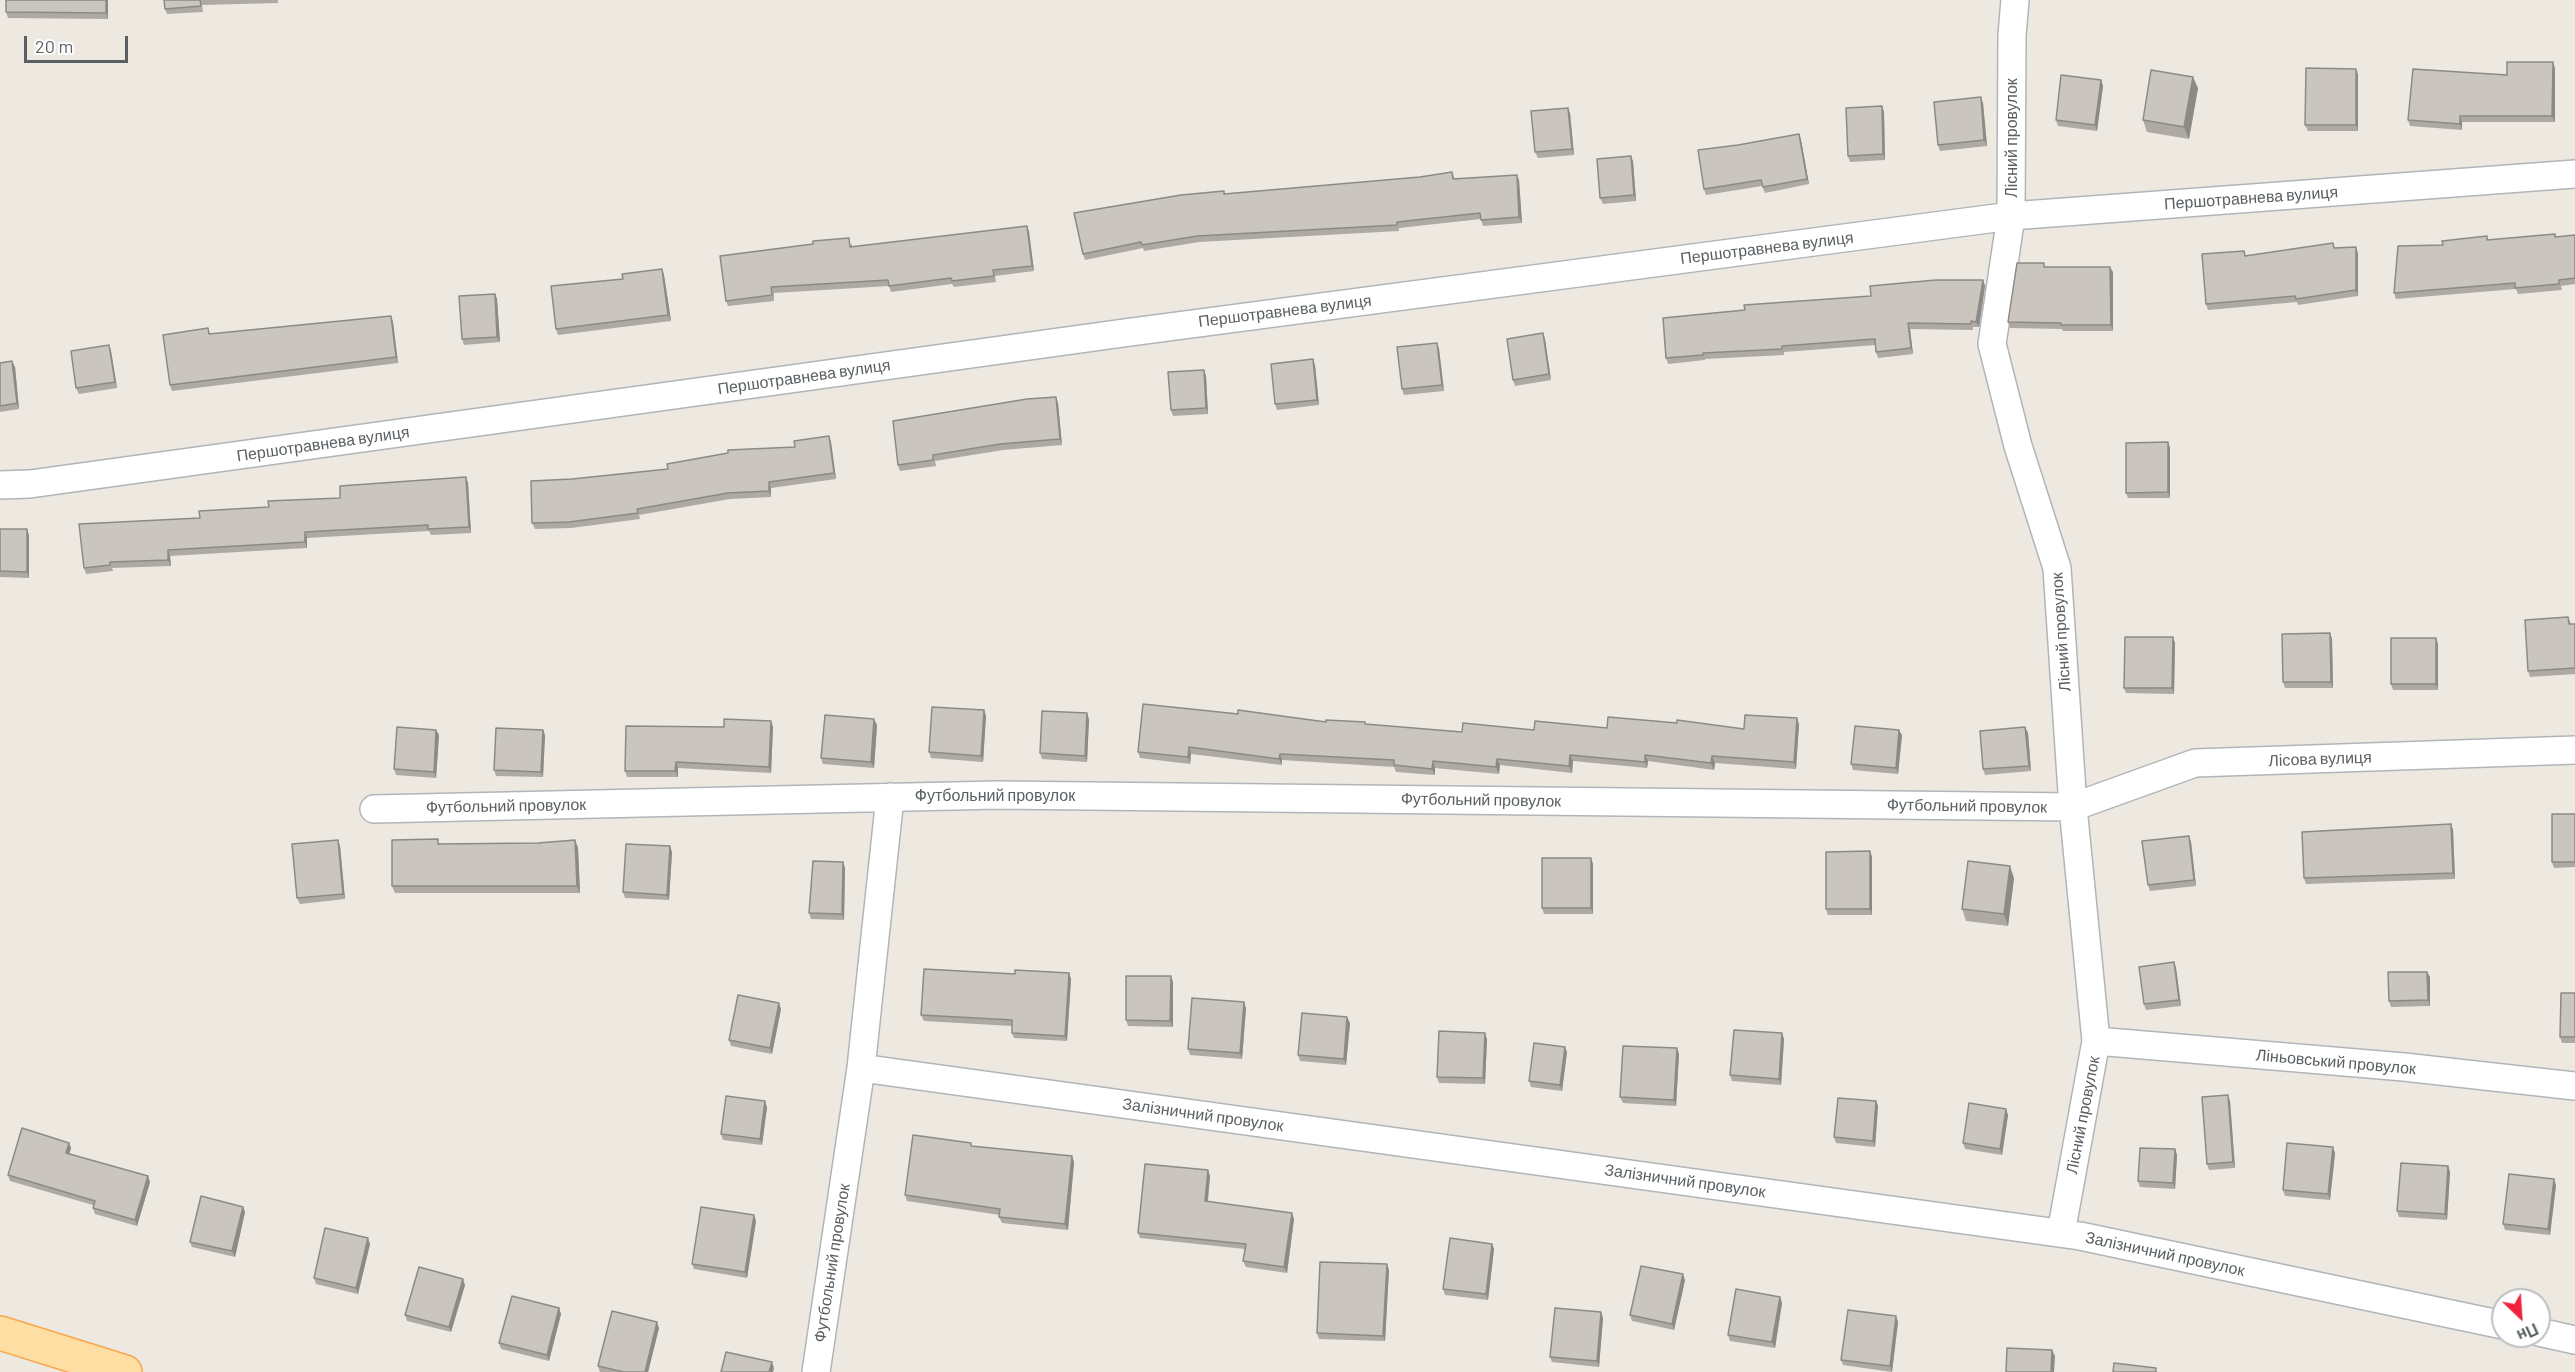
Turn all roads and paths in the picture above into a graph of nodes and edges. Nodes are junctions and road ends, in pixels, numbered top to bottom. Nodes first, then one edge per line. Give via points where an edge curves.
1 (2015, 0) edge
2 (2575, 174) edge
3 (2012, 216) junction
4 (0, 485) edge
5 (2575, 750) edge
6 (890, 797) junction
7 (2073, 807) junction
8 (374, 809) dead end
9 (2097, 1041) junction
10 (861, 1068) junction
11 (2575, 1086) edge
12 (2061, 1233) junction
13 (2491, 1323) edge
14 (0, 1333) edge
15 (2551, 1335) edge
16 (2575, 1340) edge
17 (125, 1372) edge
18 (816, 1372) edge

1 - 3 street, Лісний провулок
2 - 3 street, Першотравнева вулиця
3 - 4 street, Першотравнева вулиця via 1131,332 42,483
3 - 7 street, Лісний провулок via 1992,344 2018,447 2057,568
5 - 7 street, Лісова вулиця via 2195,763
6 - 7 street, Футбольний провулок
6 - 8 street, Футбольний провулок
6 - 10 street, Футбольний провулок
7 - 9 street, Лісний провулок
9 - 11 street, Ліньовський провулок
9 - 12 street, Лісний провулок
10 - 12 street, Залізничний провулок
10 - 18 street, Футбольний провулок
12 - 13 street, Залізничний провулок
14 - 17 main road
15 - 16 street

